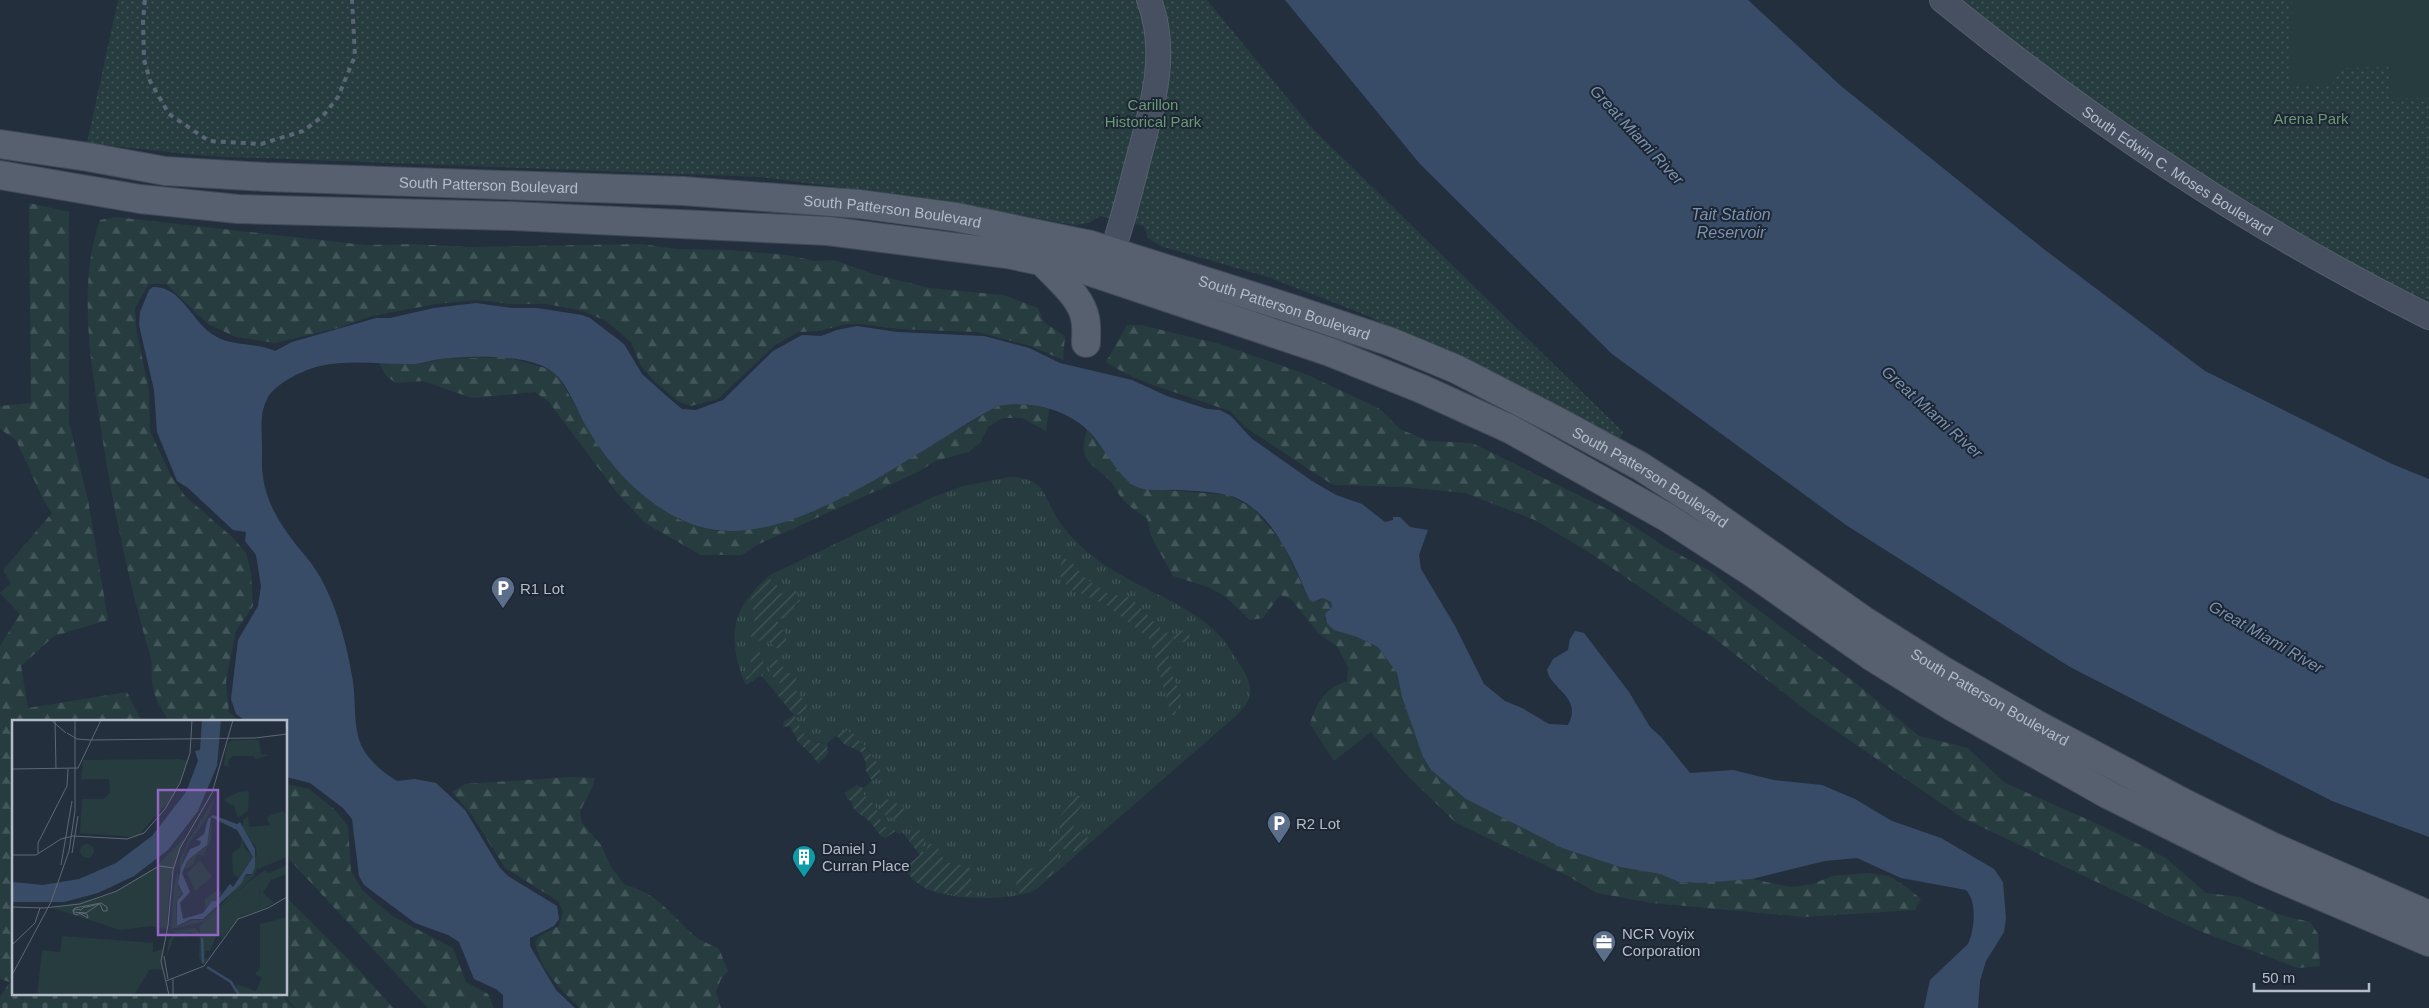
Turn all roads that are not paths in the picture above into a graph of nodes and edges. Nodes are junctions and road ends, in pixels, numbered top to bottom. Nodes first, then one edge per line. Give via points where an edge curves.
1 (1150, 0) edge
2 (1942, 0) edge
3 (0, 144) edge
4 (0, 176) edge
5 (1042, 261) junction
6 (1108, 264) junction
7 (2429, 317) edge
8 (1086, 342) dead end
9 (2429, 914) edge
10 (2429, 942) edge

1 - 6 main road via 1159,51 1151,114
2 - 7 main road, South Edwin C. Moses Boulevard via 2066,97 2143,152 2350,278
3 - 6 main road, South Patterson Boulevard via 165,171 683,191 859,204 956,217 1091,245
4 - 5 main road, South Patterson Boulevard via 140,198 238,209 512,216 828,231
5 - 6 main road, South Patterson Boulevard
5 - 8 main road via 1082,309
6 - 9 main road, South Patterson Boulevard via 1293,309 1391,342 1456,369 1640,466 1863,620 2034,724 2271,846
6 - 10 main road, South Patterson Boulevard via 1422,389 1510,429 1668,518 1936,697 2107,794 2260,870

